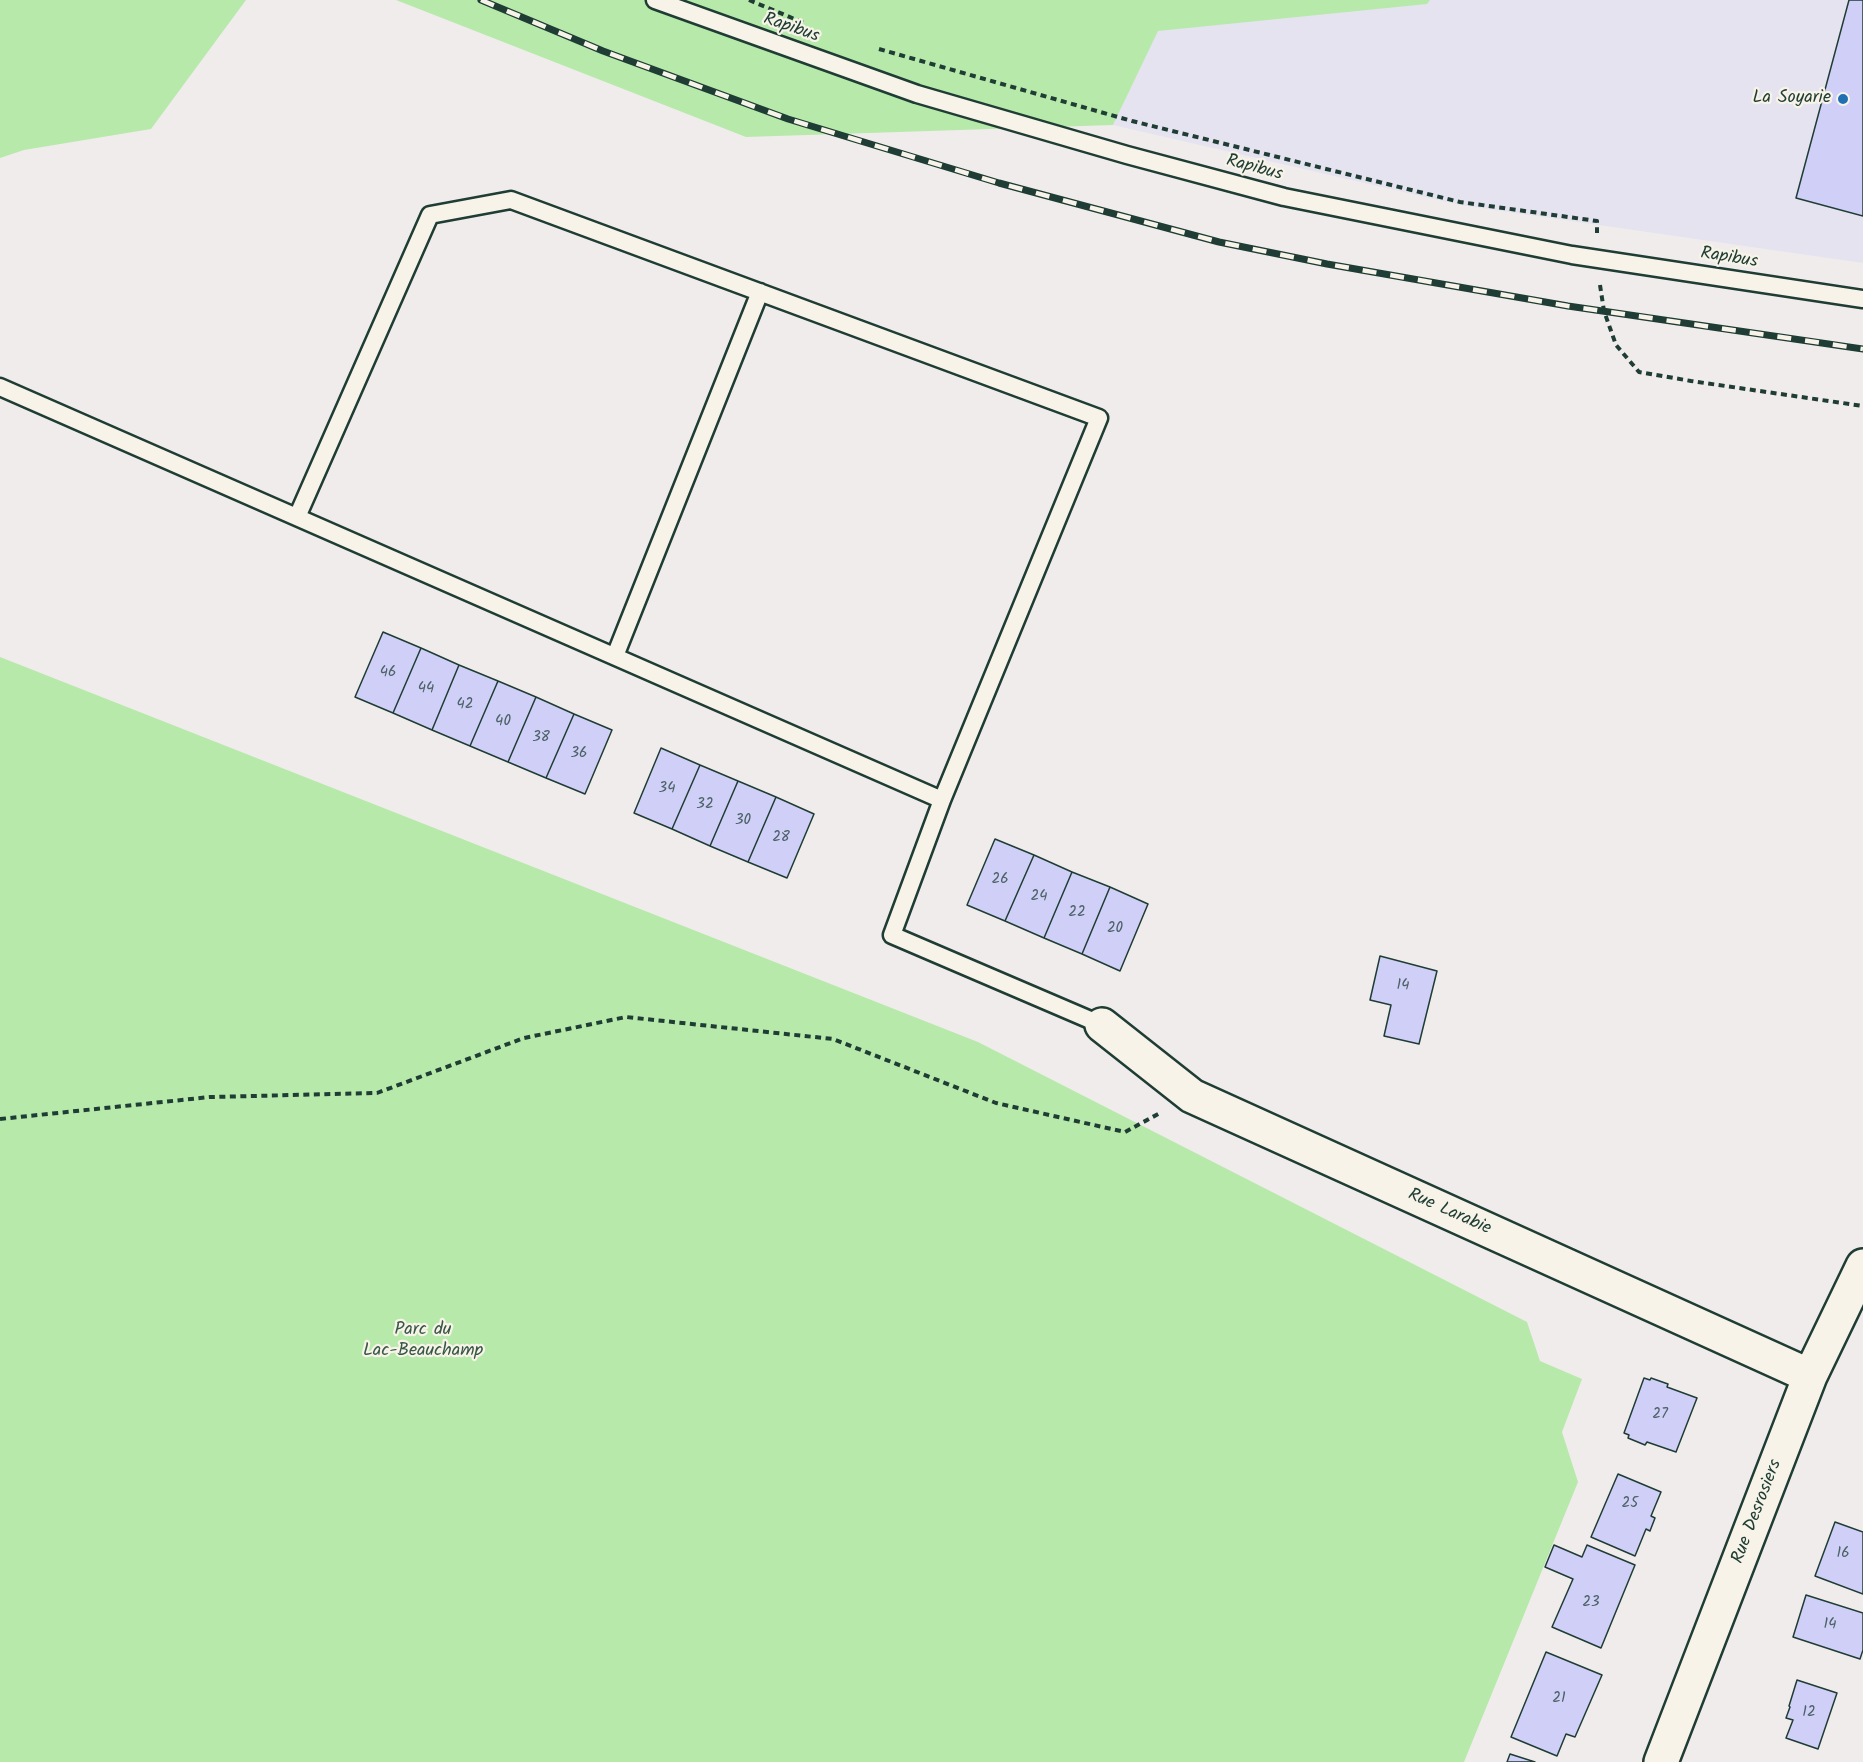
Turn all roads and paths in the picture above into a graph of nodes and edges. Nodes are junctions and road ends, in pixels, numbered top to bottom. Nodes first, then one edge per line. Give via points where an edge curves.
1 (654, 0) edge
2 (760, 292) junction
3 (1863, 300) edge
4 (0, 387) edge
5 (297, 517) junction
6 (615, 656) junction
7 (942, 800) junction
8 (1102, 1025) joint
9 (1192, 1096) junction
10 (0, 1119) edge
11 (1863, 1266) edge
12 (1810, 1377) junction
13 (1661, 1762) edge

1 - 3 lane, Rapibus via 917,94 1284,198 1572,255
2 - 5 lane via 511,200 430,215
2 - 6 lane
2 - 7 lane via 1099,418
4 - 5 lane
5 - 6 lane
6 - 7 lane
7 - 8 lane via 892,935
8 - 9 street, Rue Larabie
9 - 10 path via 1125,1132 996,1103 833,1039 626,1017 524,1038 377,1093 210,1097
9 - 12 street, Rue Larabie
11 - 12 street, Rue Desrosiers
12 - 13 street, Rue Desrosiers

